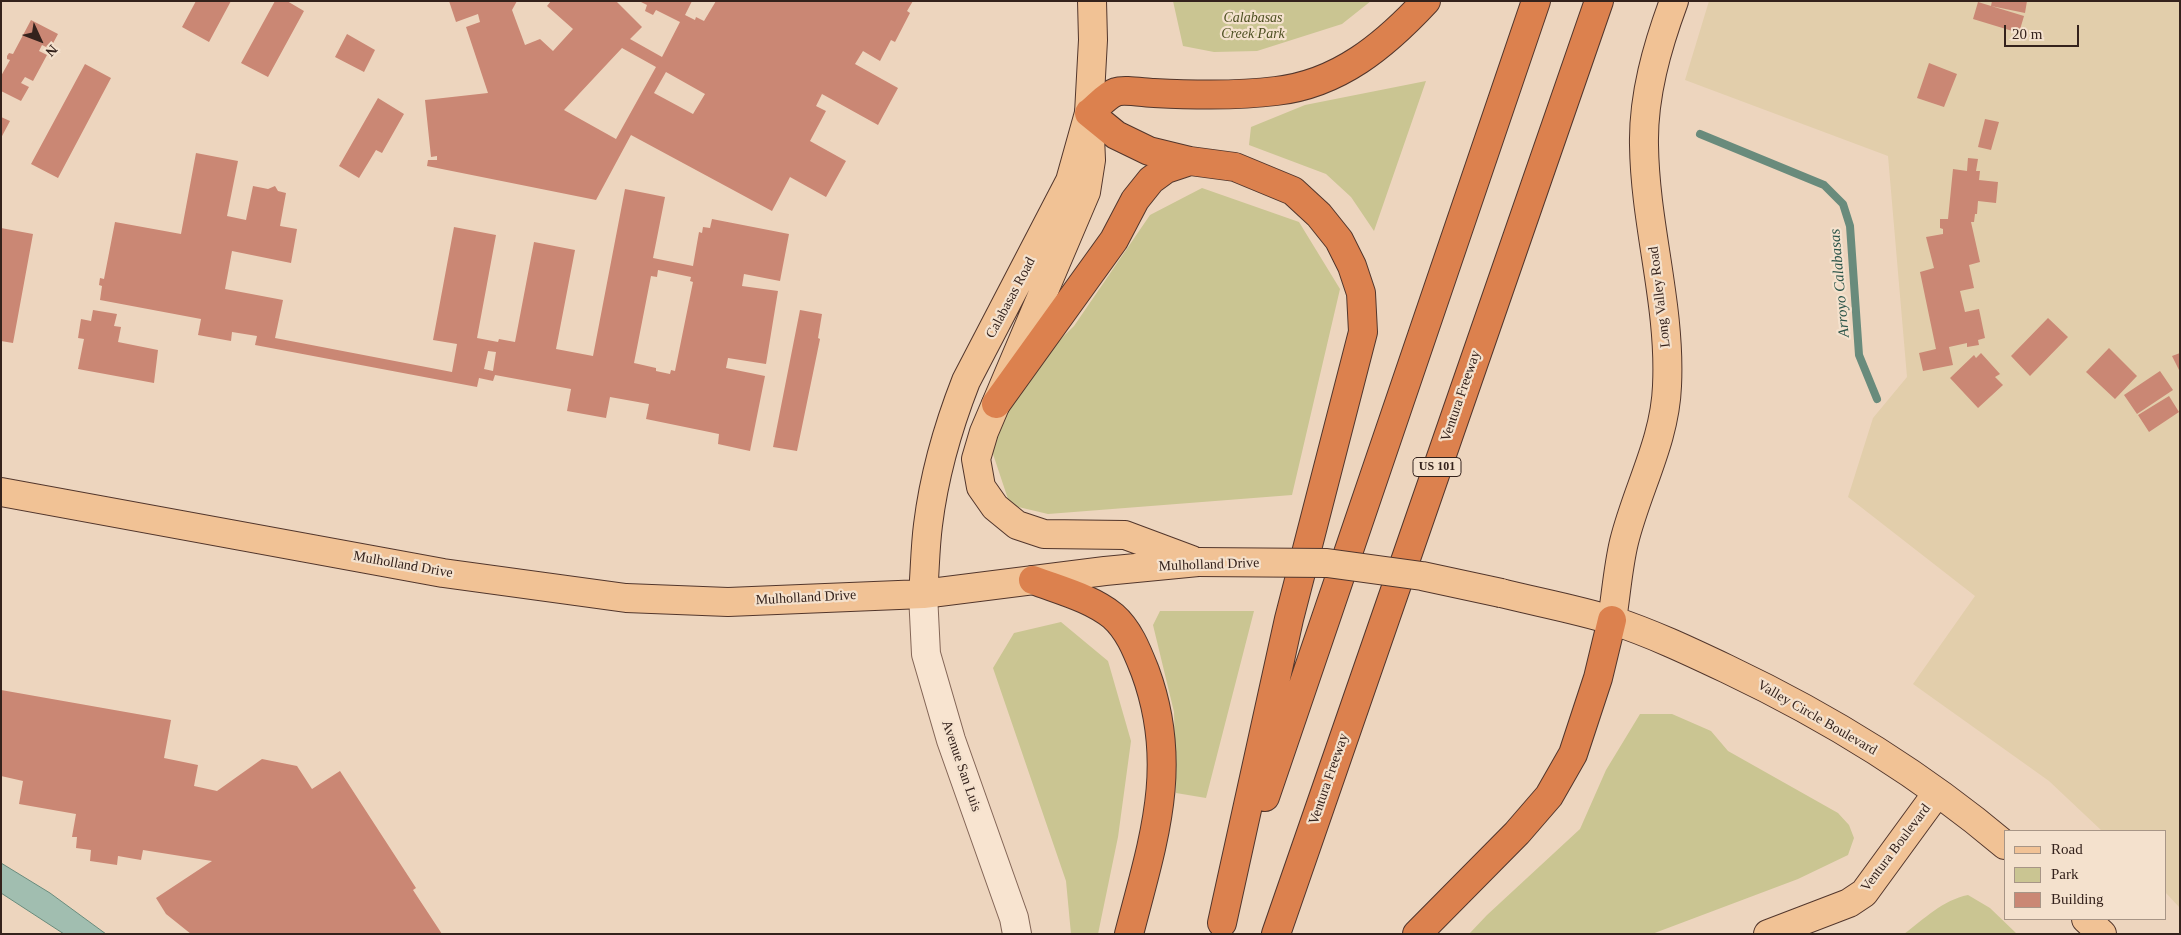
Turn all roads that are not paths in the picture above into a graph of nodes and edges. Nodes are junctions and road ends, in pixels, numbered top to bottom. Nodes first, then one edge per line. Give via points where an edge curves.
1 (1092, 1) edge
2 (1426, 1) edge
3 (1536, 1) edge
4 (1599, 1) edge
5 (1674, 1) edge
6 (1090, 113) junction
7 (1190, 161) junction
8 (996, 404) junction
9 (1, 492) edge
10 (1198, 562) junction
11 (1033, 580) junction
12 (923, 594) junction
13 (1612, 620) junction
14 (1937, 793) junction
15 (2004, 844) edge
16 (2087, 920) edge
17 (1220, 928) edge
18 (1017, 934) edge
19 (1129, 934) edge
20 (1276, 934) edge
21 (1417, 934) edge
22 (1768, 934) edge
23 (2102, 934) edge

1 - 6 main road, Calabasas Road
2 - 6 highway via 1397,33 1362,60 1307,84 1277,92 1117,91
3 - 17 highway
4 - 20 highway, Ventura Freeway / US 101
5 - 13 main road, Long Valley Road via 1646,101 1644,143 1646,185 1668,337 1667,387 1657,444 1624,542
6 - 7 highway via 1116,135 1133,144 1164,156
6 - 8 main road via 1092,160 1086,192
6 - 12 main road, Calabasas Road via 1070,181 955,408 939,465 928,525
7 - 8 highway via 1166,169 1151,180 1135,200 1114,240
7 - 17 highway via 1235,167 1293,191 1319,215 1339,240 1352,266 1361,293 1363,332 1289,619
8 - 10 main road via 976,459 981,486 995,507 1017,525 1044,534 1125,535
9 - 12 main road, Mulholland Drive via 443,573 626,598 728,602
10 - 11 main road, Mulholland Drive
10 - 13 main road, Mulholland Drive, bridge via 1327,563 1422,576
11 - 12 main road, Mulholland Drive
11 - 19 highway via 1078,597 1112,616 1124,627 1137,650 1151,687 1162,746 1162,796
12 - 18 street, Avenue San Luis via 926,654 951,740
13 - 14 main road, Valley Circle Boulevard via 1684,648 1784,696 1866,744
13 - 21 highway via 1598,678 1573,754 1549,796
14 - 15 main road, Valley Circle Boulevard
14 - 22 main road, Ventura Boulevard via 1864,894 1849,903
16 - 23 main road

